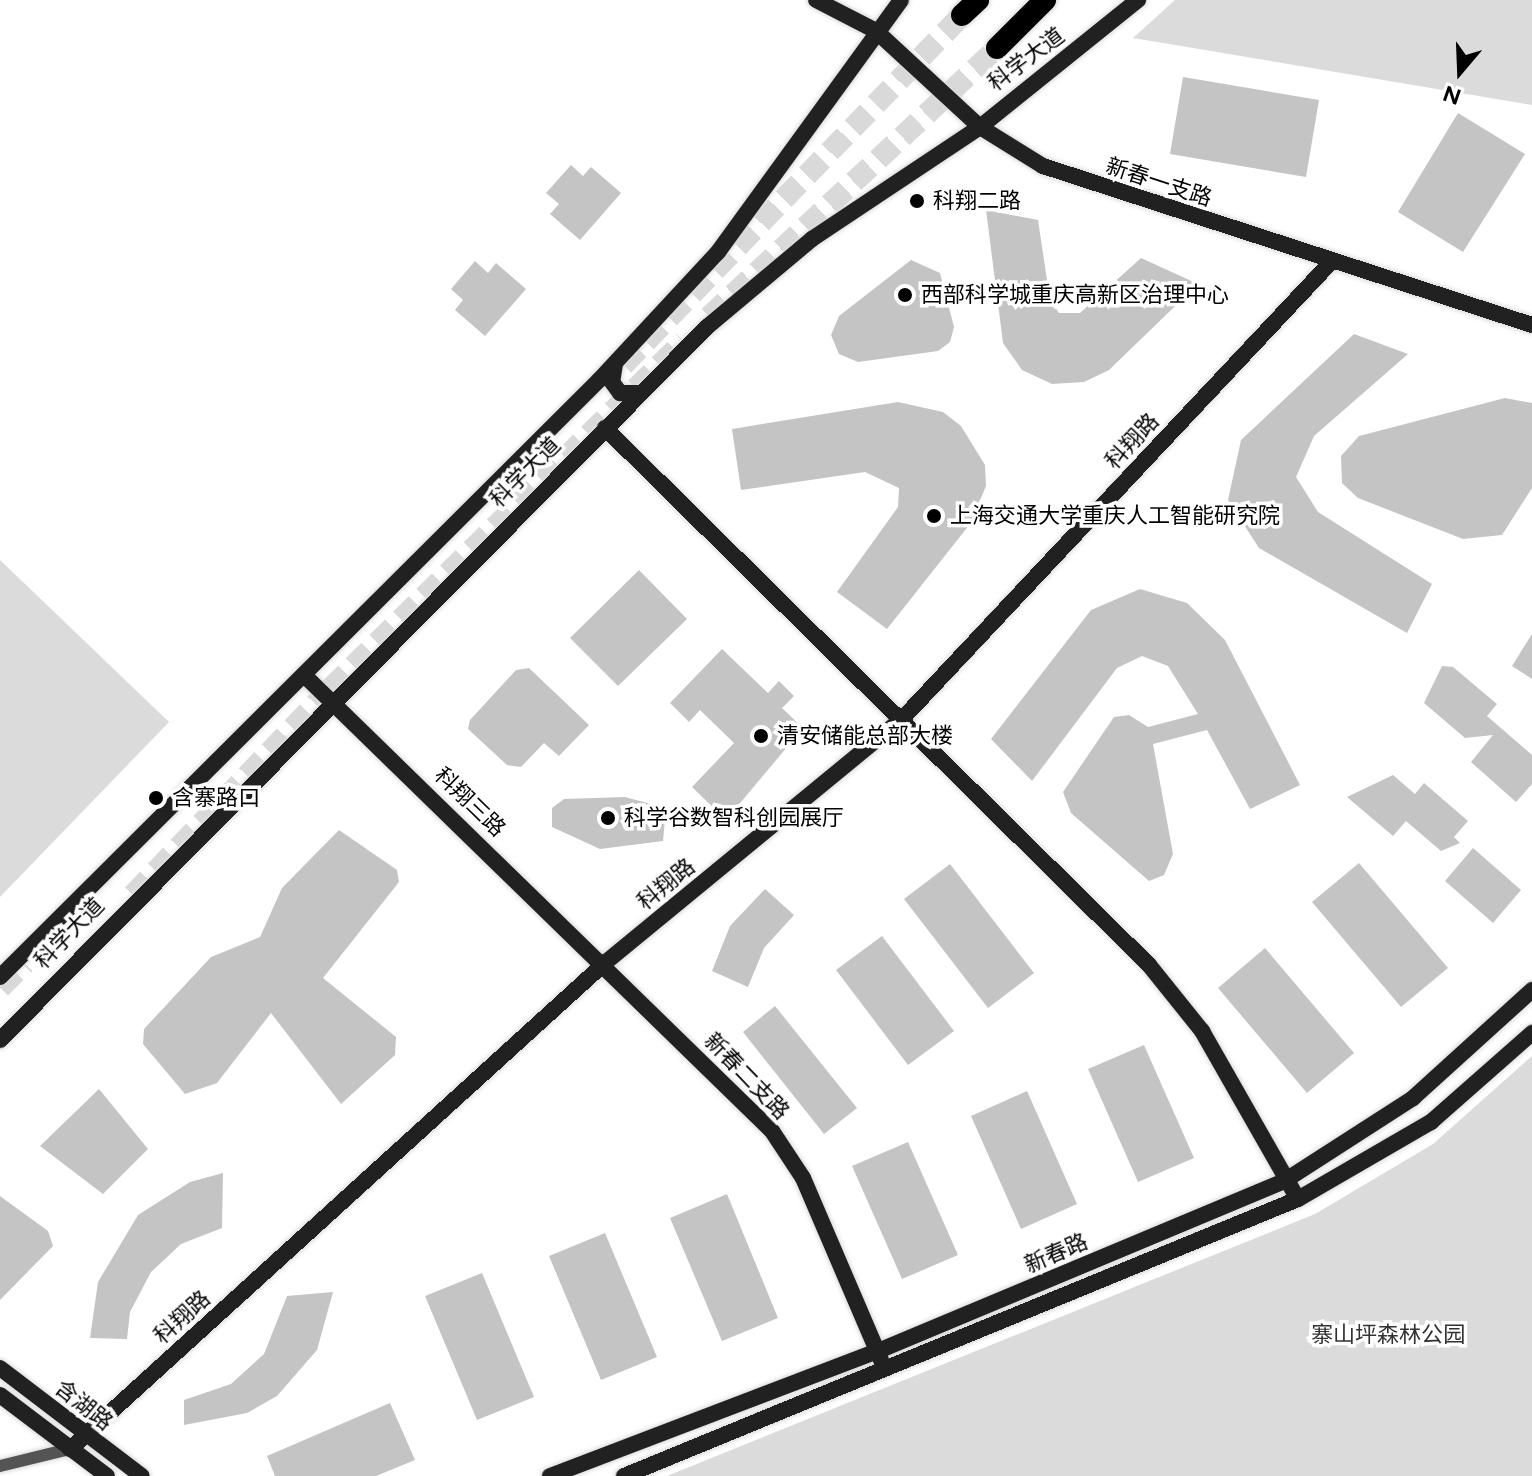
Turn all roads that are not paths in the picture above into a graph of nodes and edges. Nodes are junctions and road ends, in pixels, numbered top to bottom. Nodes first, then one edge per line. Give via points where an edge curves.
1 (816, 0) edge
2 (901, 0) edge
3 (1045, 0) edge
4 (1138, 0) edge
5 (876, 31) junction
6 (997, 48) tunnel mouth
7 (980, 127) junction
8 (1332, 261) junction
9 (1532, 325) edge
10 (615, 363) junction
11 (641, 393) junction
12 (605, 428) junction
13 (304, 675) junction
14 (332, 702) junction
15 (903, 718) junction
16 (606, 962) junction
17 (0, 977) edge
18 (1532, 990) edge
19 (1532, 1033) edge
20 (0, 1040) edge
21 (1286, 1180) junction
22 (1298, 1199) junction
23 (878, 1351) junction
24 (0, 1368) edge
25 (887, 1372) junction
26 (0, 1395) edge
27 (85, 1435) junction
28 (70, 1449) junction
29 (0, 1466) edge
30 (107, 1476) edge
31 (142, 1476) edge
32 (550, 1476) edge
33 (624, 1476) edge

1 - 5 main road, 新春一支路
2 - 5 main road, 科学大道
3 - 6 highway, 科学大道
4 - 7 main road, 科学大道
5 - 7 main road, 新春一支路
5 - 10 main road, 科学大道 via 761,199
7 - 8 main road, 新春一支路 via 1056,171
7 - 11 main road, 科学大道 via 812,239
8 - 9 main road, 新春一支路
8 - 15 main road, 科翔路
10 - 11 main road via 613,386 628,396
10 - 13 main road, 科学大道
11 - 12 main road, 科学大道
12 - 14 main road, 科学大道
12 - 15 main road
13 - 14 main road, 科翔三路
13 - 17 main road, 科学大道
14 - 16 main road, 科翔三路
14 - 20 main road, 科学大道
15 - 16 main road, 科翔路
15 - 21 main road via 1149,965 1202,1031
16 - 23 main road, 新春二支路 via 772,1131 803,1178
16 - 27 main road, 科翔路
18 - 21 main road, 新春路 via 1413,1098
19 - 22 main road, 新春路 via 1431,1122
21 - 22 main road
21 - 23 main road, 新春路
22 - 25 main road, 新春路
23 - 25 main road, 新春二支路
23 - 32 main road, 新春路
24 - 27 main road, 含湖路
25 - 33 main road, 新春路
26 - 28 main road, 含湖路
27 - 28 main road, 科翔路
27 - 31 main road, 含湖路
28 - 29 street
28 - 30 main road, 含湖路

